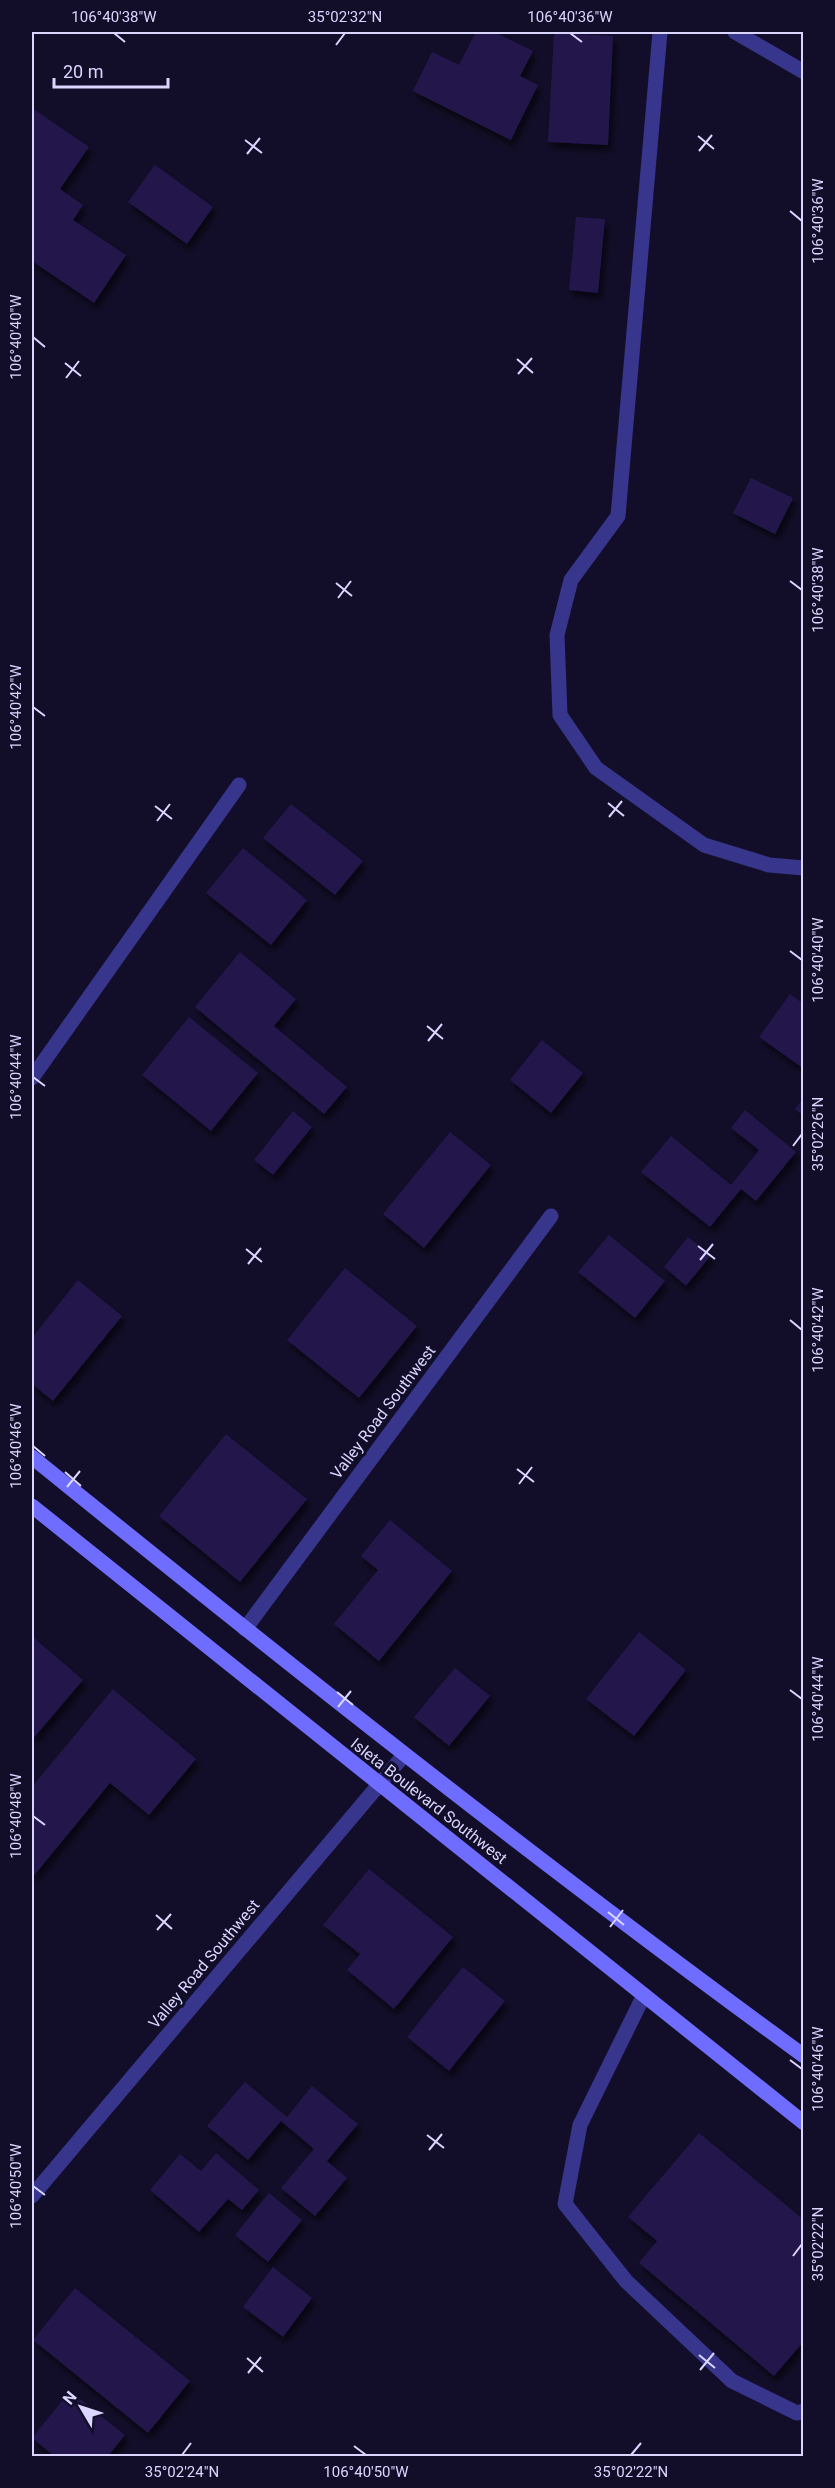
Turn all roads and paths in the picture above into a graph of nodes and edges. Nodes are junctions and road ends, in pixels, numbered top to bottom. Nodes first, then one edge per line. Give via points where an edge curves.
1 (660, 32) edge
2 (735, 32) edge
3 (804, 72) edge
4 (239, 785) dead end
5 (804, 868) edge
6 (32, 1078) edge
7 (551, 1216) dead end
8 (32, 1457) edge
9 (32, 1506) edge
10 (244, 1629) junction
11 (405, 1755) junction
12 (380, 1785) junction
13 (644, 1995) junction
14 (804, 2056) edge
15 (804, 2123) edge
16 (32, 2196) edge
17 (804, 2411) edge

1 - 5 street via 618,516 571,580 557,635 560,716 596,768 704,845 769,865
2 - 3 street
4 - 6 street
7 - 10 street, Valley Road Southwest
8 - 10 main road, Isleta Boulevard Southwest
9 - 12 main road, Isleta Boulevard Southwest
10 - 11 main road, Isleta Boulevard Southwest
11 - 12 street, Valley Road Southwest
11 - 14 main road, Isleta Boulevard Southwest via 674,1962
12 - 13 main road, Isleta Boulevard Southwest
12 - 16 street, Valley Road Southwest
13 - 15 main road, Isleta Boulevard Southwest
13 - 17 street via 580,2125 565,2204 626,2281 732,2381 797,2413

